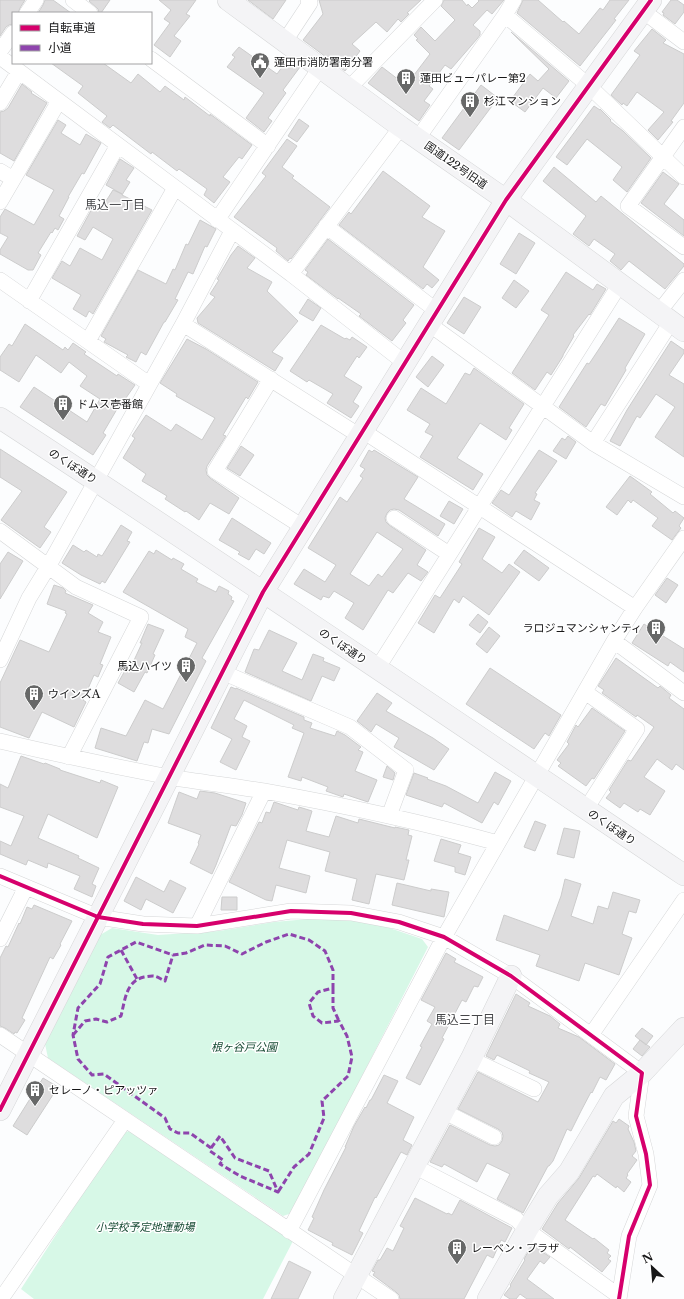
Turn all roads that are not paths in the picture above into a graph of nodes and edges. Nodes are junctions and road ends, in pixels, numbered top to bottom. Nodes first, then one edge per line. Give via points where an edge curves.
1 (36, 0) edge
2 (73, 0) edge
3 (228, 0) edge
4 (308, 0) edge
5 (435, 0) edge
6 (514, 0) edge
7 (647, 6) edge
8 (28, 12) edge
9 (89, 12) edge
10 (505, 15) junction
11 (12, 34) edge
12 (285, 41) junction
13 (684, 42) edge
14 (0, 51) edge
15 (0, 57) edge
16 (152, 60) edge
17 (320, 68) junction
18 (19, 71) junction
19 (589, 86) junction
20 (348, 88) junction
21 (59, 101) junction
22 (0, 103) edge
23 (401, 127) junction
24 (684, 127) edge
25 (418, 138) junction
26 (118, 145) junction
27 (268, 146) junction
28 (664, 156) junction
29 (0, 171) edge
30 (684, 177) edge
31 (13, 179) junction
32 (175, 188) junction
33 (506, 200) junction
34 (0, 202) edge
35 (217, 220) junction
36 (326, 226) junction
37 (232, 231) junction
38 (684, 247) edge
39 (292, 274) junction
40 (0, 280) edge
41 (684, 280) edge
42 (620, 284) junction
43 (29, 300) junction
44 (433, 318) junction
45 (671, 322) edge
46 (183, 324) junction
47 (88, 341) junction
48 (405, 363) junction
49 (271, 379) junction
50 (149, 384) junction
51 (543, 407) junction
52 (0, 418) edge
53 (362, 434) junction
54 (593, 444) junction
55 (96, 480) junction
56 (684, 497) edge
57 (481, 506) junction
58 (394, 518) dead end
59 (303, 527) junction
60 (0, 530) edge
61 (684, 538) edge
62 (450, 554) junction
63 (679, 557) edge
64 (48, 567) junction
65 (263, 592) junction
66 (634, 608) junction
67 (614, 641) junction
68 (1, 656) edge
69 (377, 669) junction
70 (222, 672) junction
71 (585, 692) junction
72 (684, 693) edge
73 (0, 741) edge
74 (69, 757) junction
75 (537, 776) junction
76 (169, 777) junction
77 (264, 791) junction
78 (586, 809) junction
79 (389, 816) junction
80 (498, 843) junction
81 (684, 875) edge
82 (0, 876) edge
83 (26, 887) junction
84 (684, 900) edge
85 (98, 917) junction
86 (197, 926) junction
87 (444, 937) junction
88 (0, 939) edge
89 (511, 976) junction
90 (684, 1028) edge
91 (0, 1035) edge
92 (591, 1035) junction
93 (28, 1054) junction
94 (471, 1059) junction
95 (642, 1073) junction
96 (534, 1089) dead end
97 (0, 1110) edge
98 (443, 1111) junction
99 (125, 1120) junction
100 (494, 1137) dead end
101 (414, 1166) junction
102 (289, 1230) junction
103 (528, 1230) junction
104 (356, 1275) junction
105 (619, 1297) edge
106 (492, 1298) edge
107 (1, 1299) edge
108 (344, 1299) edge
109 (391, 1299) edge

1 - 8 street
2 - 9 street
3 - 12 street, 国道122号旧道
4 - 12 street via 310,3
5 - 20 street
6 - 10 street
7 - 13 street
7 - 19 street
10 - 19 street
10 - 25 street
11 - 14 street
12 - 17 street, 国道122号旧道
15 - 18 street
16 - 27 street
17 - 20 street, 国道122号旧道
17 - 27 street
18 - 21 street
18 - 22 street
19 - 28 street
19 - 33 street
20 - 23 street, 国道122号旧道
21 - 26 street
21 - 31 street
23 - 25 street, 国道122号旧道
23 - 36 street
24 - 28 street
25 - 33 street, 国道122号旧道
26 - 32 street
26 - 43 street
27 - 35 street
28 - 30 street
28 - 38 street via 628,206
29 - 31 street
31 - 34 street
32 - 35 street
32 - 47 street
33 - 42 street, 国道122号旧道
33 - 44 street
35 - 37 street
36 - 39 street
36 - 44 street
37 - 39 street
37 - 46 street
39 - 48 street
40 - 43 street
41 - 45 street
42 - 45 street, 国道122号旧道
42 - 51 street
43 - 47 street
44 - 48 street
44 - 51 street
45 - 54 street
46 - 49 street
46 - 50 street
47 - 50 street
48 - 53 street
49 - 53 street
49 - 59 street via 215,471
50 - 55 street
51 - 54 street
51 - 57 street
52 - 55 street, のくぼ通り
53 - 57 street
53 - 59 street
54 - 56 street
55 - 64 street
55 - 65 street, のくぼ通り
57 - 62 street
57 - 66 street
58 - 62 street
59 - 65 street
60 - 64 street
61 - 63 street
62 - 69 street
63 - 66 street
64 - 68 street via 29,598
64 - 74 street via 76,587 140,617
65 - 69 street, のくぼ通り
65 - 70 street
66 - 67 street
67 - 71 street
67 - 72 street
69 - 75 street, のくぼ通り
70 - 76 street
70 - 79 street via 350,727 406,770
71 - 75 street
71 - 78 street via 637,729
73 - 74 street
74 - 76 street
75 - 78 street, のくぼ通り
75 - 80 street
76 - 77 street
76 - 85 street
77 - 79 street
77 - 86 street
78 - 81 street, のくぼ通り
79 - 80 street
80 - 87 street
82 - 83 street
83 - 85 street
83 - 88 street
84 - 92 street
85 - 86 street via 143,924
85 - 93 street
86 - 87 street via 291,911 351,913 399,922
87 - 89 street
87 - 102 street
89 - 92 street
89 - 94 street
90 - 95 street
91 - 93 street
92 - 95 street
93 - 97 street
93 - 99 street
94 - 96 street
94 - 98 street
95 - 103 street via 614,1096 569,1172 548,1196
95 - 105 street via 636,1116 646,1154 650,1185 629,1236
98 - 100 street
98 - 101 street
99 - 102 street
99 - 107 street
101 - 103 street via 516,1219
101 - 104 street
102 - 104 street
103 - 105 street
103 - 106 street
104 - 108 street
104 - 109 street

